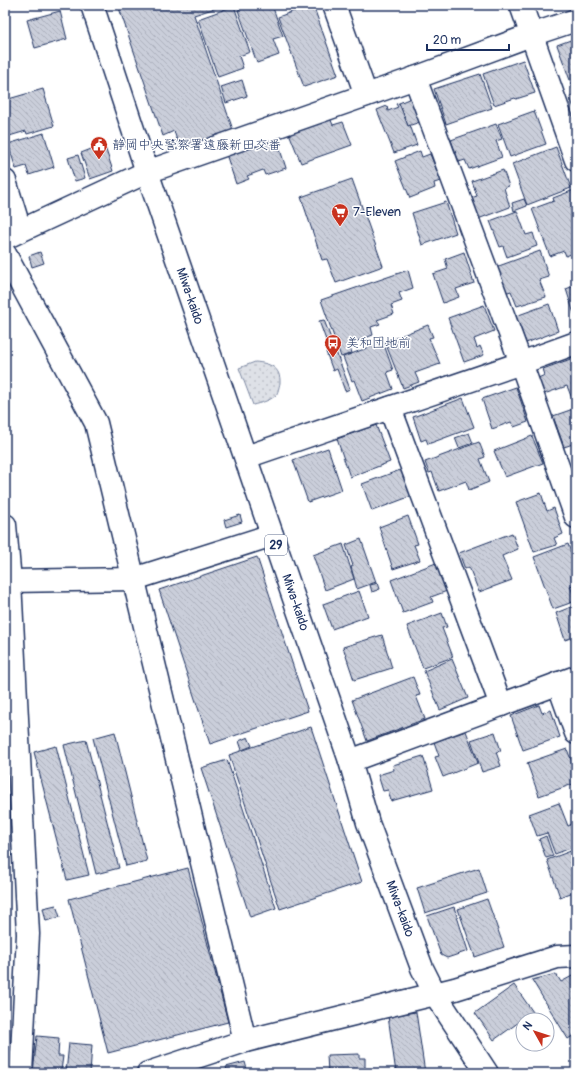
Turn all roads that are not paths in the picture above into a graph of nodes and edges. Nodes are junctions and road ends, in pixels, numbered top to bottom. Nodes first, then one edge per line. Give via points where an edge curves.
1 (92, 5) edge
2 (334, 5) edge
3 (521, 5) edge
4 (576, 20) edge
5 (531, 35) junction
6 (415, 78) junction
7 (366, 96) junction
8 (576, 160) edge
9 (147, 172) junction
10 (5, 181) edge
11 (13, 234) edge
12 (5, 254) edge
13 (576, 343) edge
14 (521, 363) junction
15 (390, 408) junction
16 (246, 457) junction
17 (576, 517) edge
18 (5, 525) edge
19 (272, 534) junction
20 (134, 579) junction
21 (10, 581) junction
22 (567, 680) edge
23 (501, 705) junction
24 (576, 734) edge
25 (350, 761) junction
26 (576, 956) edge
27 (435, 994) junction
28 (245, 1041) junction
29 (21, 1073) edge
30 (148, 1073) edge
31 (488, 1073) edge

1 - 9 street, Miwa-kaido / 29
2 - 7 street
3 - 5 street
4 - 5 street
5 - 6 street
5 - 8 street
6 - 7 street
6 - 14 street
7 - 9 street
9 - 11 street
9 - 16 street, Miwa-kaido / 29
10 - 11 street
12 - 20 street via 96,422
13 - 14 street
14 - 15 street
14 - 17 street
15 - 16 street
15 - 23 street
16 - 19 street, Miwa-kaido / 29
18 - 21 street
19 - 20 street
19 - 25 street, Miwa-kaido / 29
20 - 21 street
20 - 28 street
21 - 29 street via 28,934
22 - 23 street
22 - 24 street
23 - 25 street
25 - 27 street, Miwa-kaido / 29 via 368,823 422,968
26 - 27 street via 557,957
27 - 28 street
27 - 31 street, Miwa-kaido / 29
28 - 30 street

